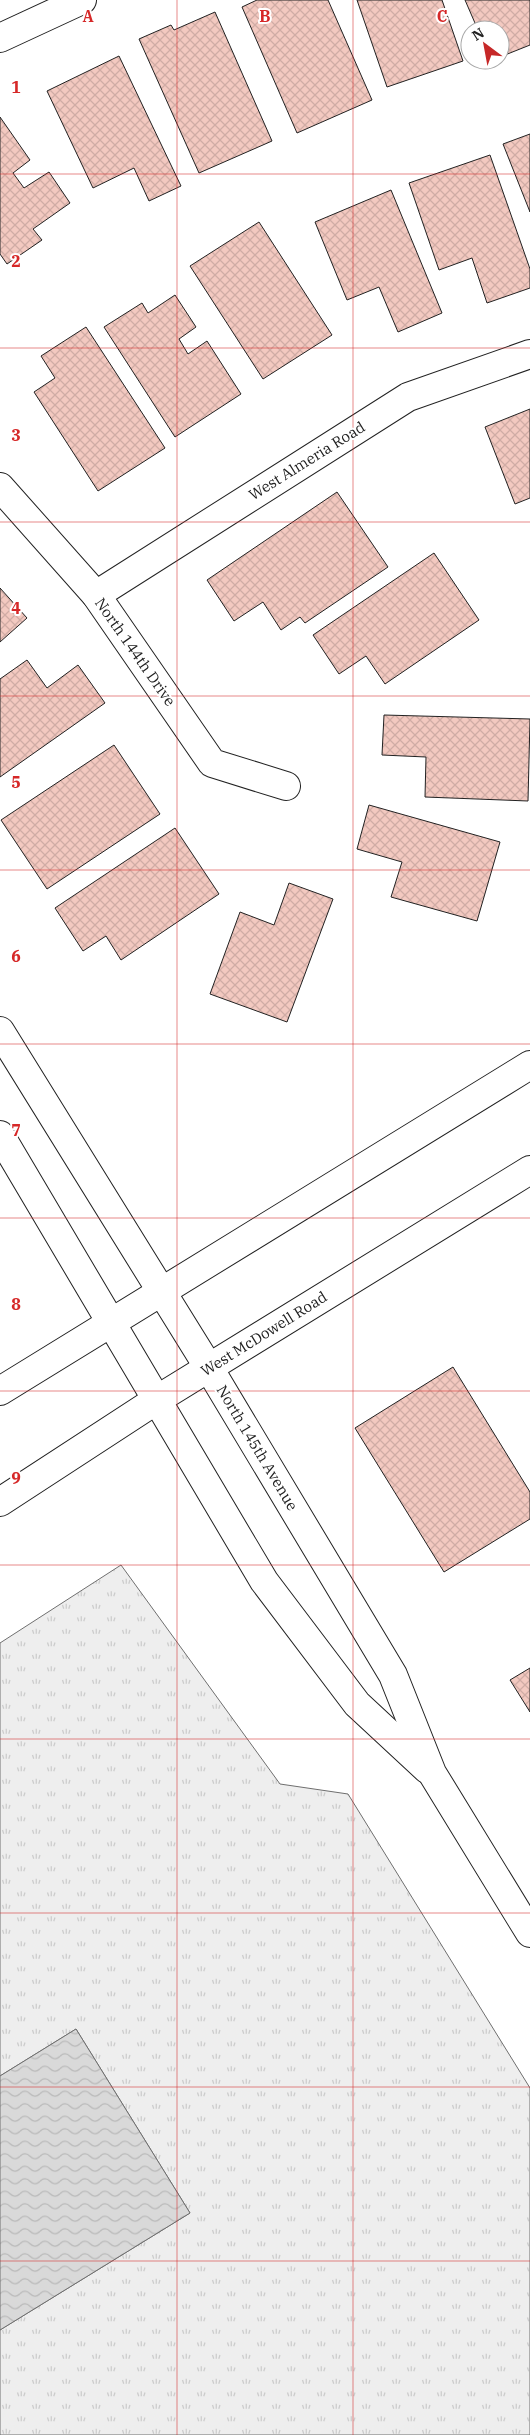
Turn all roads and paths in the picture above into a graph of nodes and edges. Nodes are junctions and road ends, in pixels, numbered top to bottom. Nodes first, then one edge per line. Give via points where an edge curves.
1 (82, 0) edge
2 (0, 38) edge
3 (530, 354) edge
4 (0, 487) edge
5 (96, 595) junction
6 (286, 786) dead end
7 (0, 1031) edge
8 (530, 1065) edge
9 (0, 1134) edge
10 (530, 1170) edge
11 (161, 1291) junction
12 (112, 1322) junction
13 (209, 1368) junction
14 (0, 1391) edge
15 (158, 1399) junction
16 (0, 1502) edge
17 (432, 1773) junction
18 (530, 1933) edge

1 - 2 street
3 - 5 street, West Almeria Road via 408,397
4 - 5 street, North 144th Drive
5 - 6 street, North 144th Drive via 212,763
7 - 11 street, North 145th Avenue
8 - 11 street
9 - 12 street, North 145th Avenue
10 - 13 street, West McDowell Road
11 - 12 street
11 - 13 street, North 145th Avenue
12 - 14 street
12 - 15 street, North 145th Avenue
13 - 15 street, West McDowell Road
13 - 17 street, North 145th Avenue via 393,1675
15 - 16 street, West McDowell Road
15 - 17 street, North 145th Avenue via 264,1581 312,1648 357,1704
17 - 18 street, North 145th Avenue

